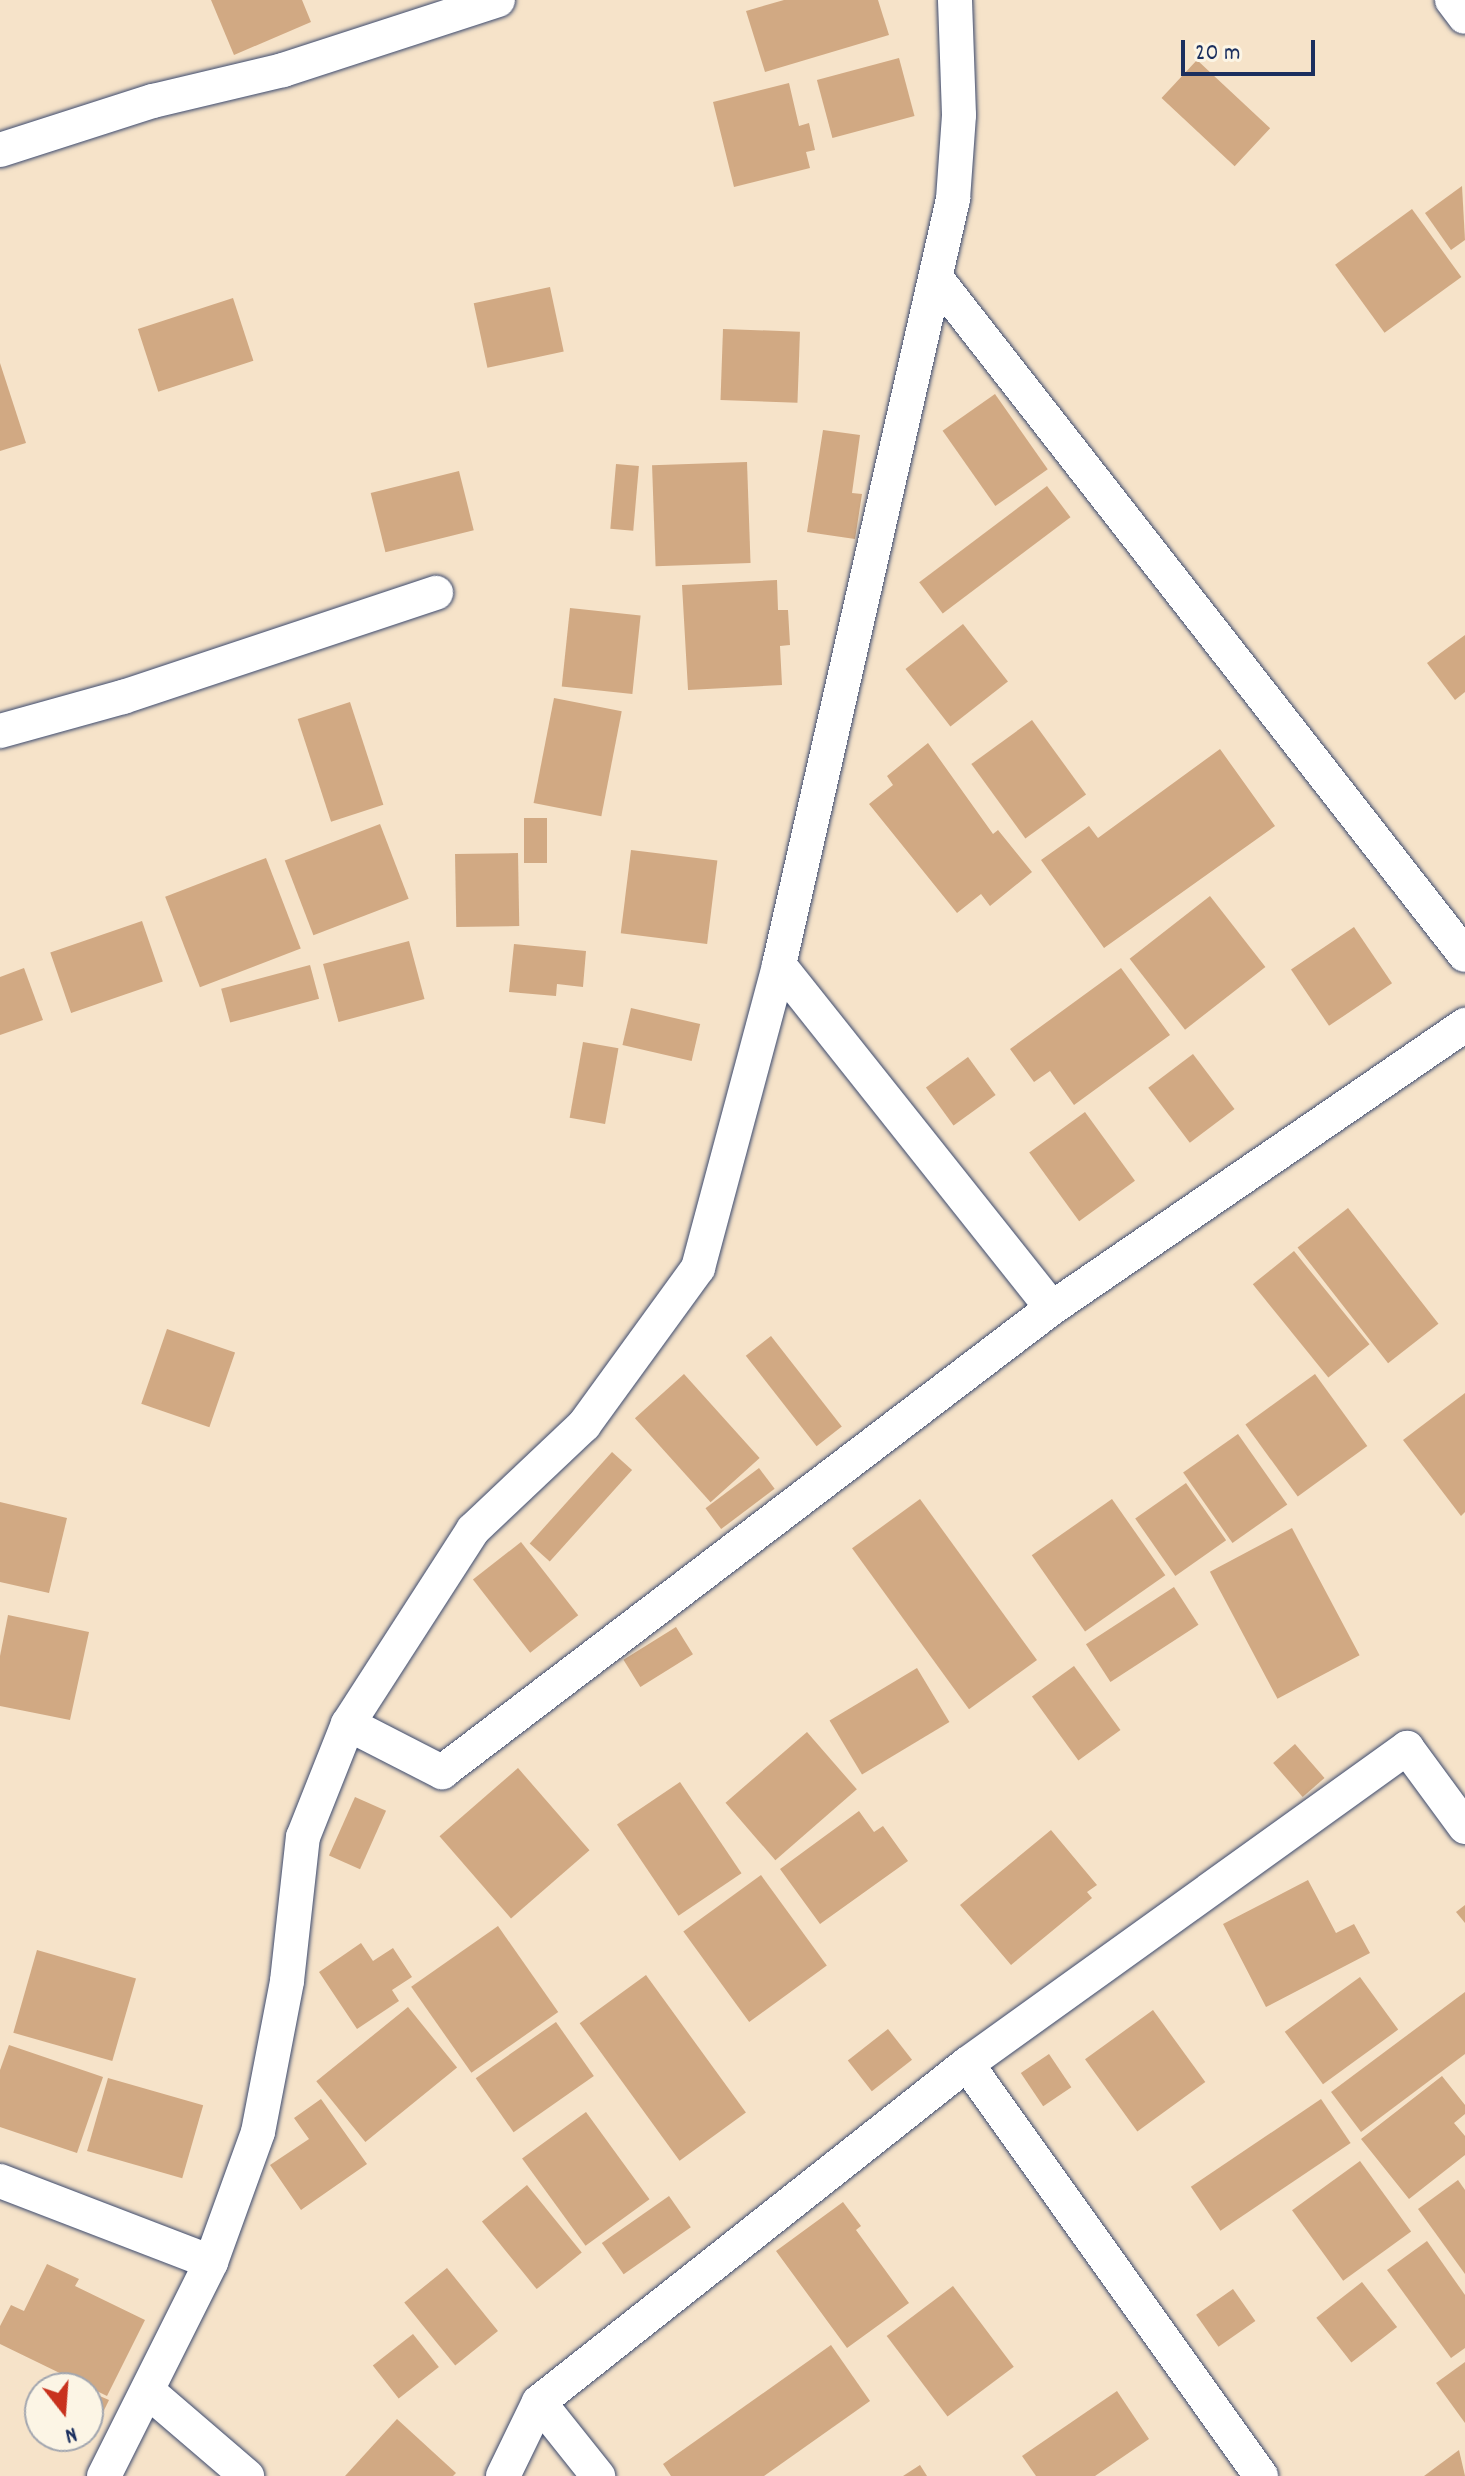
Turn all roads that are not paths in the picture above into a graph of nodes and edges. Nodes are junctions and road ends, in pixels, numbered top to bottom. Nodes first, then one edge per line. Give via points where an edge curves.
1 (498, 0) edge
2 (955, 0) edge
3 (1452, 0) edge
4 (1465, 17) edge
5 (0, 150) edge
6 (936, 278) junction
7 (436, 593) dead end
8 (0, 731) edge
9 (1465, 955) edge
10 (779, 965) junction
11 (1465, 1025) edge
12 (1052, 1308) junction
13 (348, 1724) junction
14 (1465, 1827) edge
15 (967, 2064) junction
16 (0, 2181) edge
17 (211, 2262) junction
18 (150, 2393) junction
19 (539, 2402) junction
20 (104, 2476) edge
21 (247, 2476) edge
22 (503, 2476) edge
23 (598, 2476) edge
24 (1261, 2476) edge

1 - 5 street via 297,65 153,101
2 - 6 street via 955,171
3 - 4 street
6 - 9 street
6 - 10 street
7 - 8 street via 123,697
10 - 12 street
10 - 13 street via 698,1268 584,1425 473,1530
11 - 12 street
12 - 13 street via 442,1772
13 - 17 street via 303,1837 287,1981 258,2132
14 - 15 street via 1407,1748
15 - 19 street
15 - 24 street
16 - 17 street
17 - 18 street
18 - 20 street
18 - 21 street
19 - 22 street
19 - 23 street

